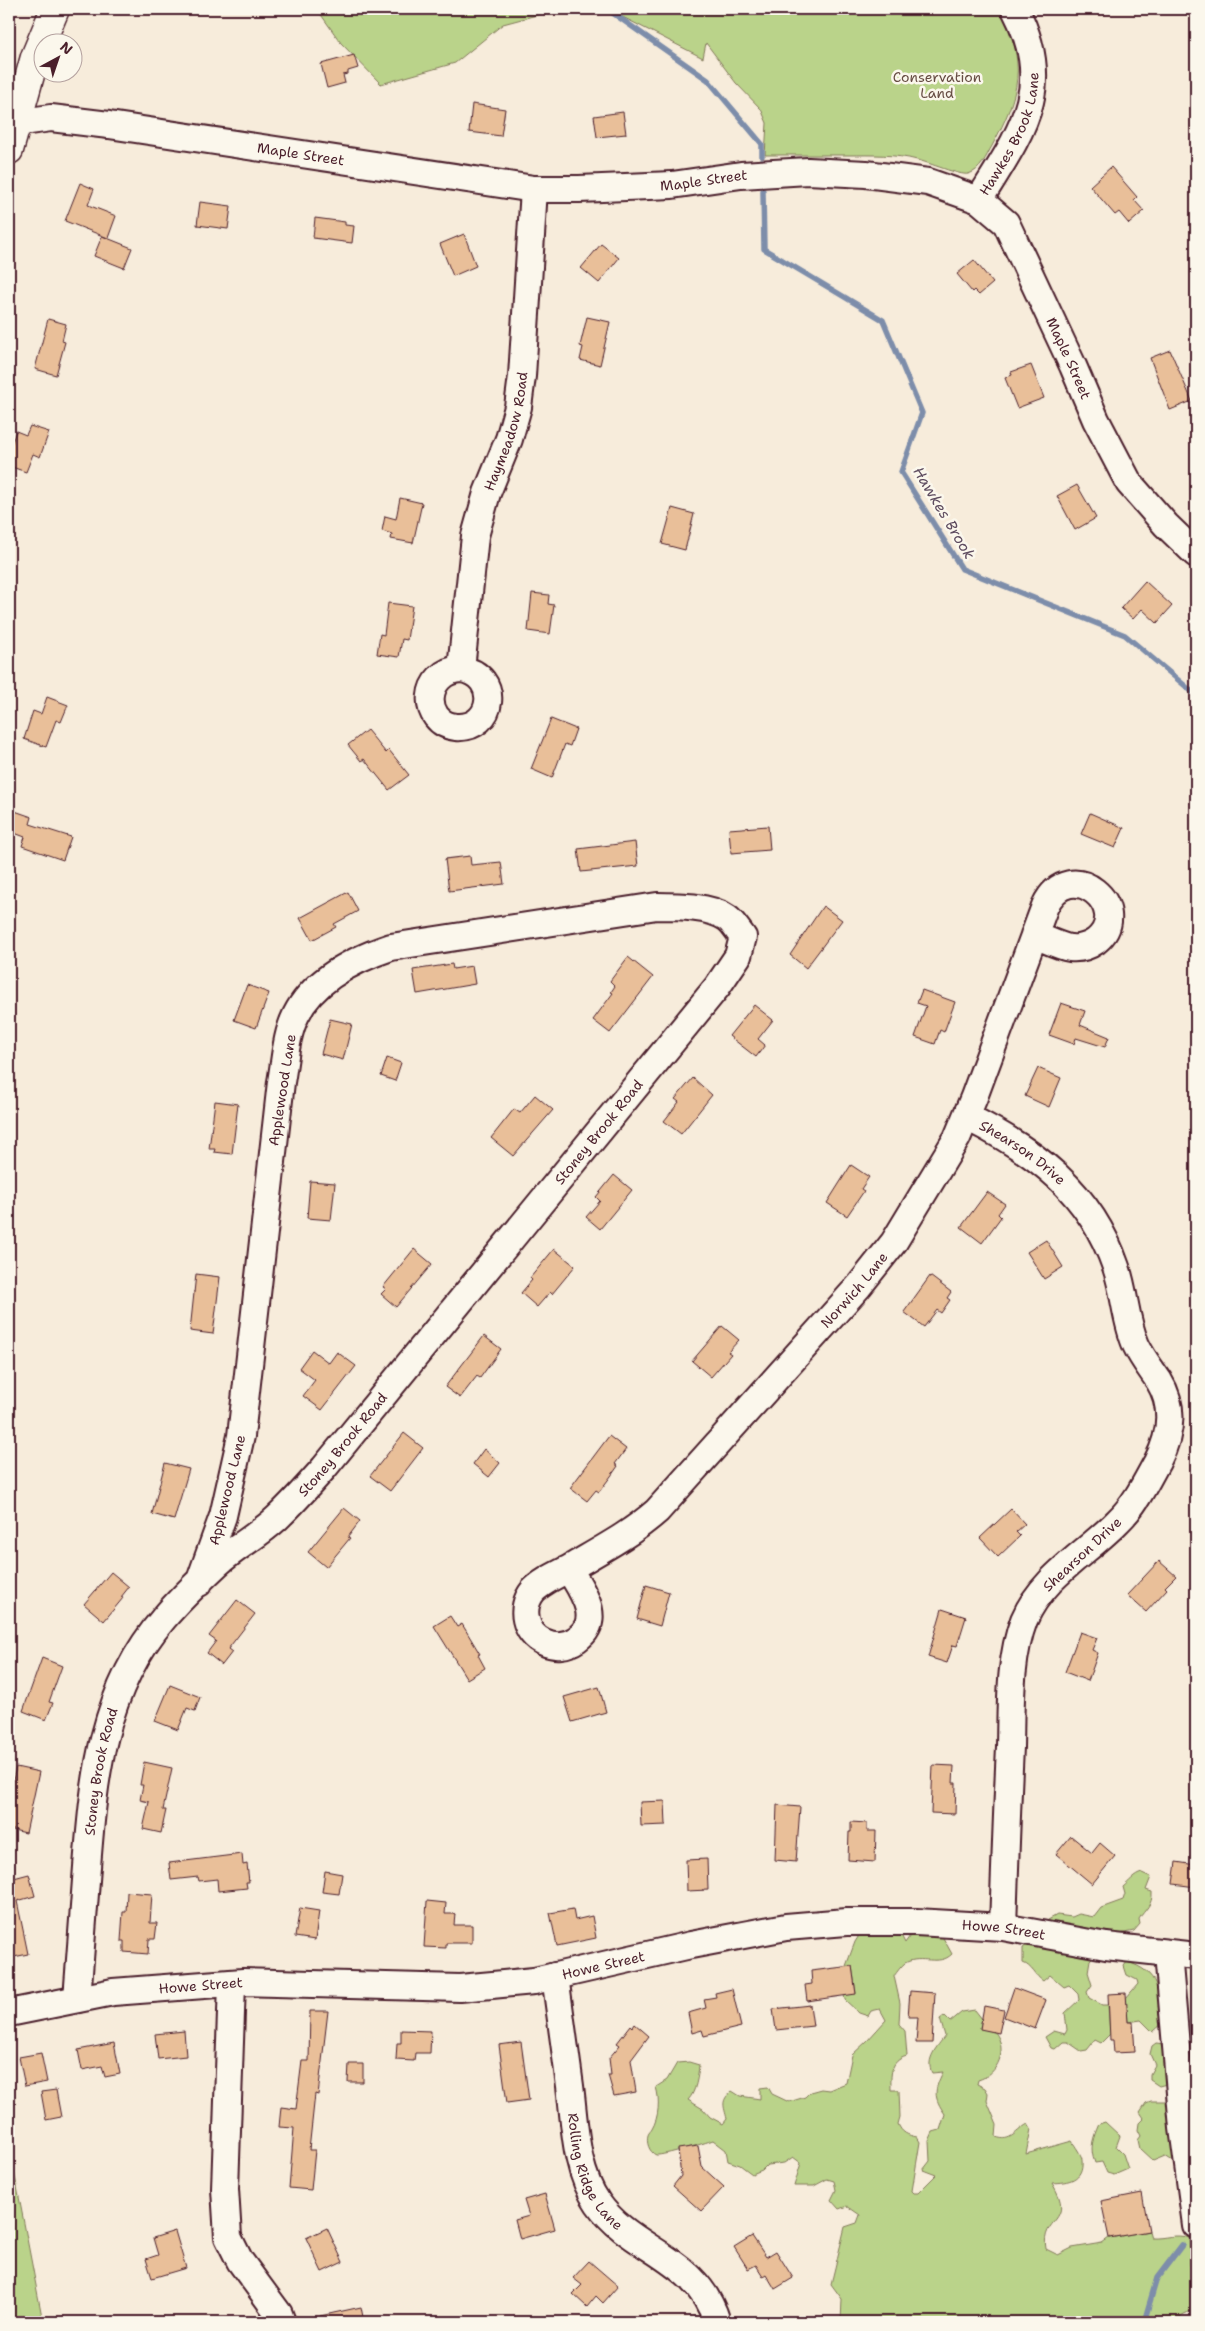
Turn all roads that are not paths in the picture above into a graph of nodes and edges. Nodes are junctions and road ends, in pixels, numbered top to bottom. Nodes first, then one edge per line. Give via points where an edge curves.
1 (55, 9) edge
2 (1016, 9) edge
3 (12, 122) edge
4 (9, 150) edge
5 (534, 189) junction
6 (979, 200) junction
7 (1196, 554) edge
8 (461, 669) dead end
9 (1034, 935) dead end
10 (743, 937) joint
11 (967, 1117) junction
12 (568, 1569) dead end
13 (199, 1582) junction
14 (1002, 1927) junction
15 (1168, 1953) junction
16 (1196, 1956) edge
17 (556, 1976) junction
18 (232, 1983) junction
19 (77, 1999) junction
20 (9, 2013) edge
21 (1196, 2225) edge
22 (282, 2322) edge
23 (717, 2322) edge

1 - 3 main road
2 - 6 street, Hawkes Brook Lane via 1032,50 1035,73 1030,103 1018,137
3 - 4 main road
3 - 5 street, Maple Street via 51,118
5 - 6 street, Maple Street via 663,185 808,171 928,182
5 - 8 street, Haymeadow Road via 519,400 509,440 487,492 475,536
6 - 7 street, Maple Street via 1006,223 1096,420 1129,483
9 - 11 street, Norwich Lane
10 - 13 street, Stoney Brook Road via 738,956 717,987 324,1468 276,1518
10 - 13 street, Applewood Lane via 727,918 682,906 657,906 391,947 344,967 308,997 296,1015 289,1036 281,1082 241,1436 223,1516
11 - 12 street, Norwich Lane via 945,1160 894,1242 826,1323 657,1511 633,1532
11 - 14 street, Shearson Drive via 1013,1142 1059,1176 1078,1196 1095,1222 1117,1268 1135,1343 1160,1382 1170,1413 1165,1444 1134,1502 1116,1524 1044,1589 1030,1608 1022,1628 1013,1672
13 - 19 street, Stoney Brook Road via 147,1640 122,1682 108,1722 93,1801
14 - 15 street, Howe Street via 1106,1946
14 - 17 street, Howe Street via 846,1922 786,1927
15 - 16 street, Howe Street
15 - 21 street via 1183,2128
17 - 18 street, Howe Street via 460,1988
17 - 23 street, Rolling Ridge Lane via 577,2142 587,2186 619,2225 679,2267 698,2285
18 - 19 street, Howe Street via 113,1992
18 - 22 street via 225,2181 228,2236 240,2262
19 - 20 street, Howe Street

